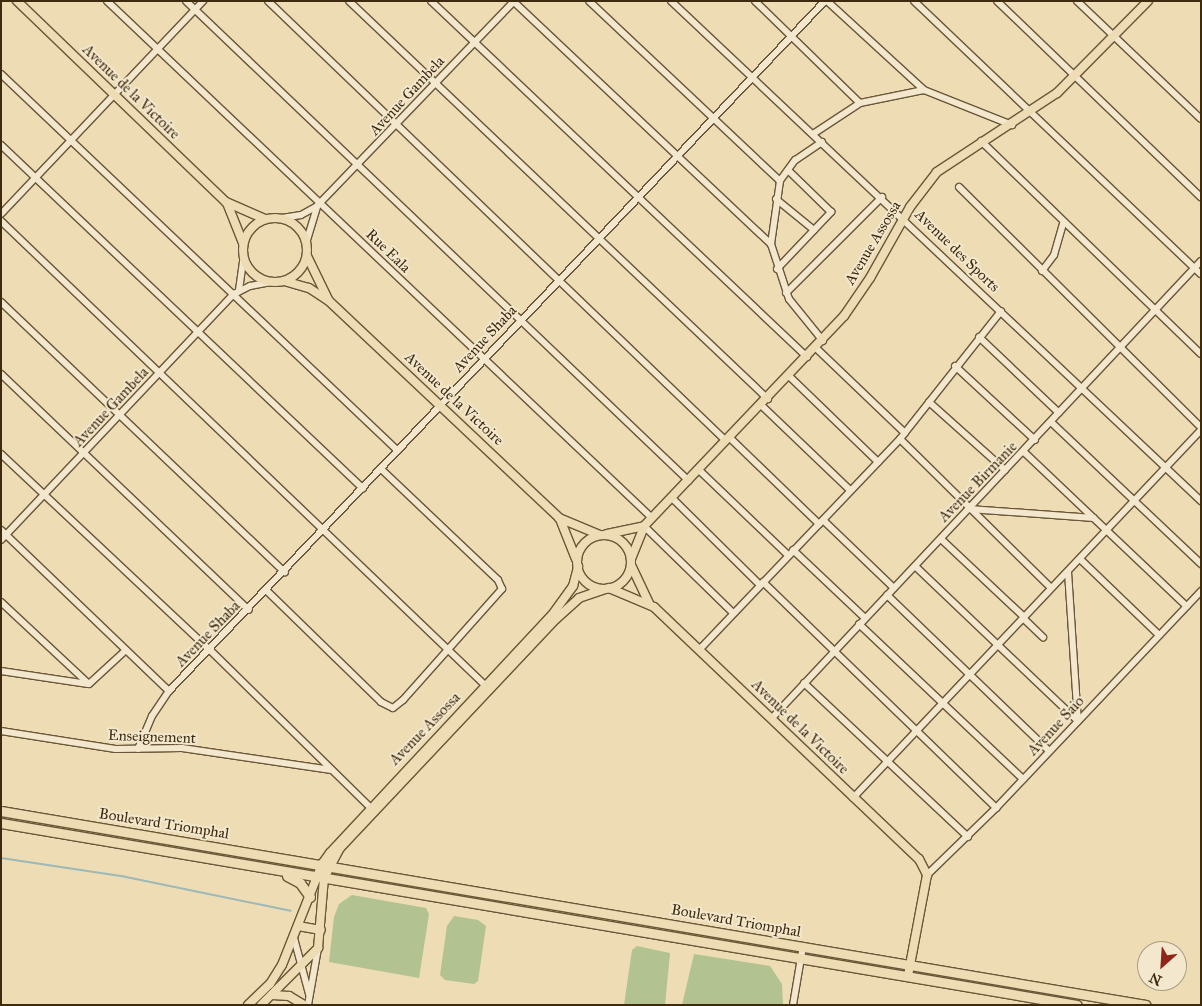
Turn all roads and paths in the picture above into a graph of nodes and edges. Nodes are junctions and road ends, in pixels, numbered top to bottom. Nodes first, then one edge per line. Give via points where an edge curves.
1 (17, 1) edge
2 (107, 1) edge
3 (186, 1) edge
4 (203, 1) edge
5 (268, 1) edge
6 (349, 1) edge
7 (431, 1) edge
8 (514, 1) edge
9 (590, 1) edge
10 (671, 1) edge
11 (755, 1) edge
12 (826, 1) edge
13 (914, 1) edge
14 (997, 1) edge
15 (1077, 1) edge
16 (1148, 1) edge
17 (195, 10) junction
18 (792, 37) junction
19 (1114, 38) junction
20 (474, 43) junction
21 (158, 50) junction
22 (1, 74) edge
23 (1076, 76) junction
24 (752, 78) junction
25 (436, 84) junction
26 (924, 90) junction
27 (114, 94) junction
28 (860, 103) junction
29 (1032, 112) junction
30 (713, 119) junction
31 (1201, 119) edge
32 (397, 124) junction
33 (1012, 125) junction
34 (813, 134) junction
35 (70, 139) junction
36 (981, 141) junction
37 (822, 142) junction
38 (1, 145) edge
39 (677, 157) junction
40 (358, 166) junction
41 (788, 170) junction
42 (35, 176) junction
43 (780, 181) junction
44 (959, 187) dead end
45 (882, 197) junction
46 (1201, 197) edge
47 (637, 198) junction
48 (776, 199) junction
49 (226, 202) junction
50 (319, 205) junction
51 (1, 214) edge
52 (282, 218) junction
53 (904, 218) junction
54 (265, 219) junction
55 (1, 221) edge
56 (1064, 221) junction
57 (814, 230) junction
58 (307, 240) junction
59 (598, 240) junction
60 (771, 244) junction
61 (243, 245) junction
62 (244, 256) junction
63 (307, 256) junction
64 (1201, 261) edge
65 (1194, 268) junction
66 (777, 269) junction
67 (1042, 271) junction
68 (1201, 274) edge
69 (284, 281) junction
70 (560, 281) junction
71 (271, 282) junction
72 (236, 292) junction
73 (786, 293) junction
74 (329, 301) junction
75 (1, 302) edge
76 (1155, 310) junction
77 (1001, 311) junction
78 (519, 322) junction
79 (197, 332) junction
80 (979, 337) junction
81 (822, 341) junction
82 (816, 348) junction
83 (1119, 348) junction
84 (1201, 354) edge
85 (807, 357) junction
86 (483, 360) junction
87 (955, 366) junction
88 (1, 374) edge
89 (159, 374) junction
90 (789, 376) junction
91 (1081, 389) junction
92 (768, 399) junction
93 (929, 402) junction
94 (441, 404) junction
95 (761, 406) junction
96 (1059, 413) junction
97 (121, 416) junction
98 (1051, 422) junction
99 (1201, 429) edge
100 (905, 432) junction
101 (900, 438) junction
102 (728, 439) junction
103 (1035, 440) junction
104 (398, 451) junction
105 (1024, 452) junction
106 (86, 453) junction
107 (1, 454) edge
108 (878, 462) junction
109 (1163, 468) junction
110 (381, 469) junction
111 (699, 470) junction
112 (1005, 470) junction
113 (689, 481) junction
114 (363, 489) junction
115 (850, 490) junction
116 (45, 496) junction
117 (672, 498) junction
118 (1133, 500) junction
119 (1201, 501) edge
120 (969, 509) junction
121 (559, 518) junction
122 (652, 518) junction
123 (1094, 518) junction
124 (821, 522) junction
125 (644, 526) junction
126 (1106, 529) junction
127 (324, 531) junction
128 (4, 532) edge
129 (602, 535) junction
130 (941, 539) junction
131 (1, 540) edge
132 (791, 553) junction
133 (1080, 559) junction
134 (631, 562) junction
135 (1201, 564) edge
136 (578, 565) junction
137 (915, 566) junction
138 (286, 572) junction
139 (1068, 572) junction
140 (762, 584) junction
141 (607, 588) junction
142 (894, 588) junction
143 (1052, 588) junction
144 (267, 591) junction
145 (1201, 591) edge
146 (887, 595) junction
147 (1, 602) edge
148 (649, 603) junction
149 (1186, 606) junction
150 (249, 610) junction
151 (733, 613) junction
152 (554, 617) junction
153 (1024, 617) junction
154 (865, 618) junction
155 (859, 624) junction
156 (1159, 635) junction
157 (1043, 636) dead end
158 (998, 644) junction
159 (700, 648) junction
160 (126, 650) junction
161 (210, 650) junction
162 (449, 650) junction
163 (832, 652) junction
164 (1, 671) edge
165 (970, 674) junction
166 (804, 683) junction
167 (89, 684) junction
168 (488, 688) junction
169 (169, 691) junction
170 (943, 702) junction
171 (772, 718) junction
172 (1078, 721) junction
173 (1, 731) edge
174 (915, 732) junction
175 (138, 749) junction
176 (1050, 751) junction
177 (887, 761) junction
178 (332, 770) junction
179 (1023, 779) junction
180 (853, 798) junction
181 (996, 808) junction
182 (372, 809) junction
183 (1, 811) edge
184 (1, 823) edge
185 (968, 837) junction
186 (325, 865) junction
187 (272, 870) junction
188 (927, 875) junction
189 (320, 878) junction
190 (310, 897) junction
191 (298, 926) junction
192 (321, 930) junction
193 (294, 938) junction
194 (803, 946) junction
195 (318, 948) junction
196 (802, 958) junction
197 (910, 964) junction
198 (302, 966) junction
199 (908, 976) junction
200 (309, 994) junction
201 (272, 995) junction
202 (248, 1005) edge
203 (261, 1005) edge
204 (306, 1005) edge
205 (793, 1005) edge
206 (1077, 1005) edge
207 (1146, 1005) edge

1 - 27 main road, Avenue de la Victoire
2 - 21 street, Rue Eala
3 - 17 street
4 - 17 street
5 - 32 street
6 - 25 street
7 - 20 street
8 - 20 street, Avenue Gambela
8 - 39 street
9 - 30 street
10 - 24 street, Avenue des Sports
11 - 18 street
12 - 18 street, Avenue Shaba
12 - 26 street
13 - 29 street
14 - 23 street
15 - 19 street
16 - 19 main road, Avenue Assossa
17 - 21 street
17 - 40 street
18 - 24 street, Avenue Shaba
18 - 28 street
19 - 23 main road, Avenue Assossa
19 - 31 street
20 - 25 street, Avenue Gambela
20 - 47 street
21 - 27 street
21 - 50 street, Rue Eala
22 - 35 street
23 - 29 main road, Avenue Assossa
23 - 46 street
24 - 30 street, Avenue Shaba
24 - 34 street, Avenue des Sports
25 - 32 street, Avenue Gambela
25 - 59 street
26 - 28 street
26 - 33 street
27 - 35 street
27 - 49 main road, Avenue de la Victoire
28 - 34 street
29 - 33 main road, Avenue Assossa
29 - 65 street
30 - 39 street, Avenue Shaba
30 - 43 street
32 - 40 street, Avenue Gambela
32 - 70 street
33 - 36 main road, Avenue Assossa
34 - 37 street, Avenue des Sports
35 - 42 street
35 - 72 street
36 - 53 main road, Avenue Assossa via 937,172
36 - 56 street
37 - 41 street via 807,150
37 - 45 street, Avenue des Sports
38 - 42 street
39 - 47 street, Avenue Shaba
39 - 60 street
40 - 50 street, Avenue Gambela
40 - 78 street
41 - 43 street
41 - 57 street via 831,212
42 - 51 street
42 - 79 street
43 - 48 street
44 - 67 street
45 - 53 street, Avenue des Sports
45 - 73 street
47 - 59 street, Avenue Shaba
47 - 85 street
48 - 57 street
48 - 60 street
49 - 54 main road
49 - 61 main road via 237,223
50 - 52 street via 301,215
50 - 58 street
50 - 86 street, Rue Eala
52 - 54 main road
52 - 58 main road via 297,226
53 - 77 street, Avenue des Sports
53 - 81 main road, Avenue Assossa via 870,278
54 - 61 main road via 250,229
55 - 89 street
56 - 67 street via 1054,256
56 - 76 street
57 - 66 street
58 - 63 main road
59 - 70 street, Avenue Shaba
59 - 92 street
60 - 66 street
61 - 62 main road
62 - 71 main road via 253,273
62 - 72 street
63 - 69 main road via 297,274
63 - 74 main road
64 - 65 street, Avenue Birmanie
65 - 68 street
65 - 76 street, Avenue Birmanie
66 - 73 street
67 - 83 street
69 - 71 main road
69 - 74 main road via 309,288
70 - 78 street, Avenue Shaba
70 - 102 street
71 - 72 street
72 - 79 street, Avenue Gambela
72 - 104 street
73 - 81 street
74 - 94 main road, Avenue de la Victoire
75 - 97 street
76 - 83 street, Avenue Birmanie
76 - 84 street
77 - 80 street
77 - 91 street, Avenue des Sports
78 - 86 street, Avenue Shaba
78 - 113 street
79 - 89 street, Avenue Gambela
79 - 114 street
80 - 87 street
80 - 96 street
81 - 82 main road, Avenue Assossa
82 - 85 main road, Avenue Assossa
82 - 100 street
83 - 91 street, Avenue Birmanie
83 - 99 street
85 - 90 main road, Avenue Assossa
86 - 94 street, Avenue Shaba
86 - 122 street, Rue Eala
87 - 93 street
87 - 103 street
88 - 106 street
89 - 97 street, Avenue Gambela
89 - 127 street
90 - 92 main road, Avenue Assossa
90 - 108 street
91 - 96 street, Avenue Birmanie
91 - 109 street, Avenue des Sports
92 - 95 main road, Avenue Assossa
93 - 100 street
93 - 112 street
94 - 104 street, Avenue Shaba
94 - 121 main road, Avenue de la Victoire
95 - 102 main road, Avenue Assossa
95 - 115 street
96 - 98 street, Avenue Birmanie
97 - 106 street, Avenue Gambela
97 - 138 street
98 - 103 street, Avenue Birmanie
98 - 118 street
99 - 109 street
100 - 101 street
101 - 108 street
101 - 120 street
102 - 111 main road, Avenue Assossa
102 - 124 street
103 - 105 street, Avenue Birmanie
104 - 110 street, Avenue Shaba
105 - 112 street, Avenue Birmanie
105 - 123 street
106 - 116 street, Avenue Gambela
106 - 150 street
107 - 116 street
108 - 115 street
109 - 118 street
109 - 119 street, Avenue des Sports
110 - 114 street, Avenue Shaba
110 - 162 street via 498,580 502,589
111 - 113 main road, Avenue Assossa
111 - 132 street
112 - 120 street, Avenue Birmanie
113 - 117 main road, Avenue Assossa
114 - 127 street, Avenue Shaba
115 - 124 street
116 - 128 street, Avenue Gambela
116 - 161 street
117 - 122 main road, Avenue Assossa
117 - 140 street
118 - 126 street
118 - 135 street
120 - 123 street
120 - 130 street, Avenue Birmanie
120 - 143 street
121 - 129 main road
121 - 136 main road
122 - 125 main road, Avenue Assossa
123 - 126 street
124 - 132 street
124 - 142 street
125 - 129 main road
125 - 134 main road
125 - 151 street
126 - 133 street
126 - 149 street
127 - 138 street, Avenue Shaba
127 - 162 street
128 - 131 street, Avenue Gambela
128 - 160 street
129 - 134 main road via 618,539 629,551
129 - 136 main road via 581,548
130 - 137 street, Avenue Birmanie
130 - 153 street
132 - 140 street
132 - 154 street
133 - 139 street
133 - 156 street
134 - 141 main road via 622,582
134 - 148 main road
136 - 141 main road via 585,581
136 - 152 main road via 573,586
137 - 142 street, Avenue Birmanie
137 - 158 street
138 - 144 street, Avenue Shaba
139 - 143 street
139 - 172 street
140 - 151 street
140 - 163 street
141 - 148 main road
141 - 152 main road via 579,598
142 - 146 street, Avenue Birmanie
143 - 153 street
144 - 150 street, Avenue Shaba
144 - 162 street via 381,702 392,708
145 - 149 street, Avenue Saio
146 - 154 street, Avenue Birmanie
146 - 165 street
147 - 167 street
148 - 159 main road, Avenue de la Victoire
149 - 156 street, Avenue Saio
150 - 161 street, Avenue Shaba
151 - 159 street
152 - 168 main road, Avenue Assossa
153 - 157 street
153 - 158 street
154 - 155 street, Avenue Birmanie
155 - 163 street, Avenue Birmanie
155 - 170 street
156 - 172 street, Avenue Saio
158 - 165 street
158 - 172 street
159 - 171 main road, Avenue de la Victoire
160 - 167 street
160 - 169 street
161 - 169 street, Avenue Shaba
161 - 178 street
162 - 168 street
163 - 166 street, Avenue Birmanie
163 - 174 street
164 - 167 street
165 - 170 street
165 - 176 street
166 - 171 street, Avenue Birmanie
166 - 177 street
168 - 182 main road, Avenue Assossa
169 - 175 street, Avenue Shaba via 152,716
170 - 174 street
170 - 179 street
171 - 180 main road, Avenue de la Victoire
172 - 176 street, Avenue Saio
173 - 175 street, Enseignement via 110,748
174 - 177 street
174 - 181 street
175 - 178 street, Enseignement via 182,748
176 - 179 street, Avenue Saio
177 - 180 street
177 - 185 street
178 - 182 street
179 - 181 street, Avenue Saio
180 - 188 main road, Avenue de la Victoire via 912,852
181 - 185 street, Avenue Saio
182 - 186 main road, Avenue Assossa
183 - 186 highway, Boulevard Triomphal
184 - 187 highway, Boulevard Triomphal
185 - 188 street, Avenue Saio
186 - 189 main road, Avenue Assossa
186 - 194 highway, Boulevard Triomphal
187 - 189 highway, Boulevard Triomphal
187 - 190 highway via 300,883
188 - 197 main road
189 - 190 main road, Avenue Assossa
189 - 192 main road
189 - 196 highway, Boulevard Triomphal
190 - 191 main road, Avenue Assossa
191 - 192 main road
191 - 193 main road, Avenue Assossa
192 - 195 main road
193 - 198 street
193 - 202 main road, Avenue Assossa via 275,976
194 - 196 street
194 - 197 highway, Boulevard Triomphal
195 - 198 main road
195 - 200 street
196 - 199 highway, Boulevard Triomphal
196 - 205 street
197 - 199 main road
197 - 207 highway, Boulevard Triomphal
198 - 200 street
198 - 201 main road
199 - 206 highway, Boulevard Triomphal
200 - 204 street
201 - 203 main road
201 - 204 main road via 289,996

